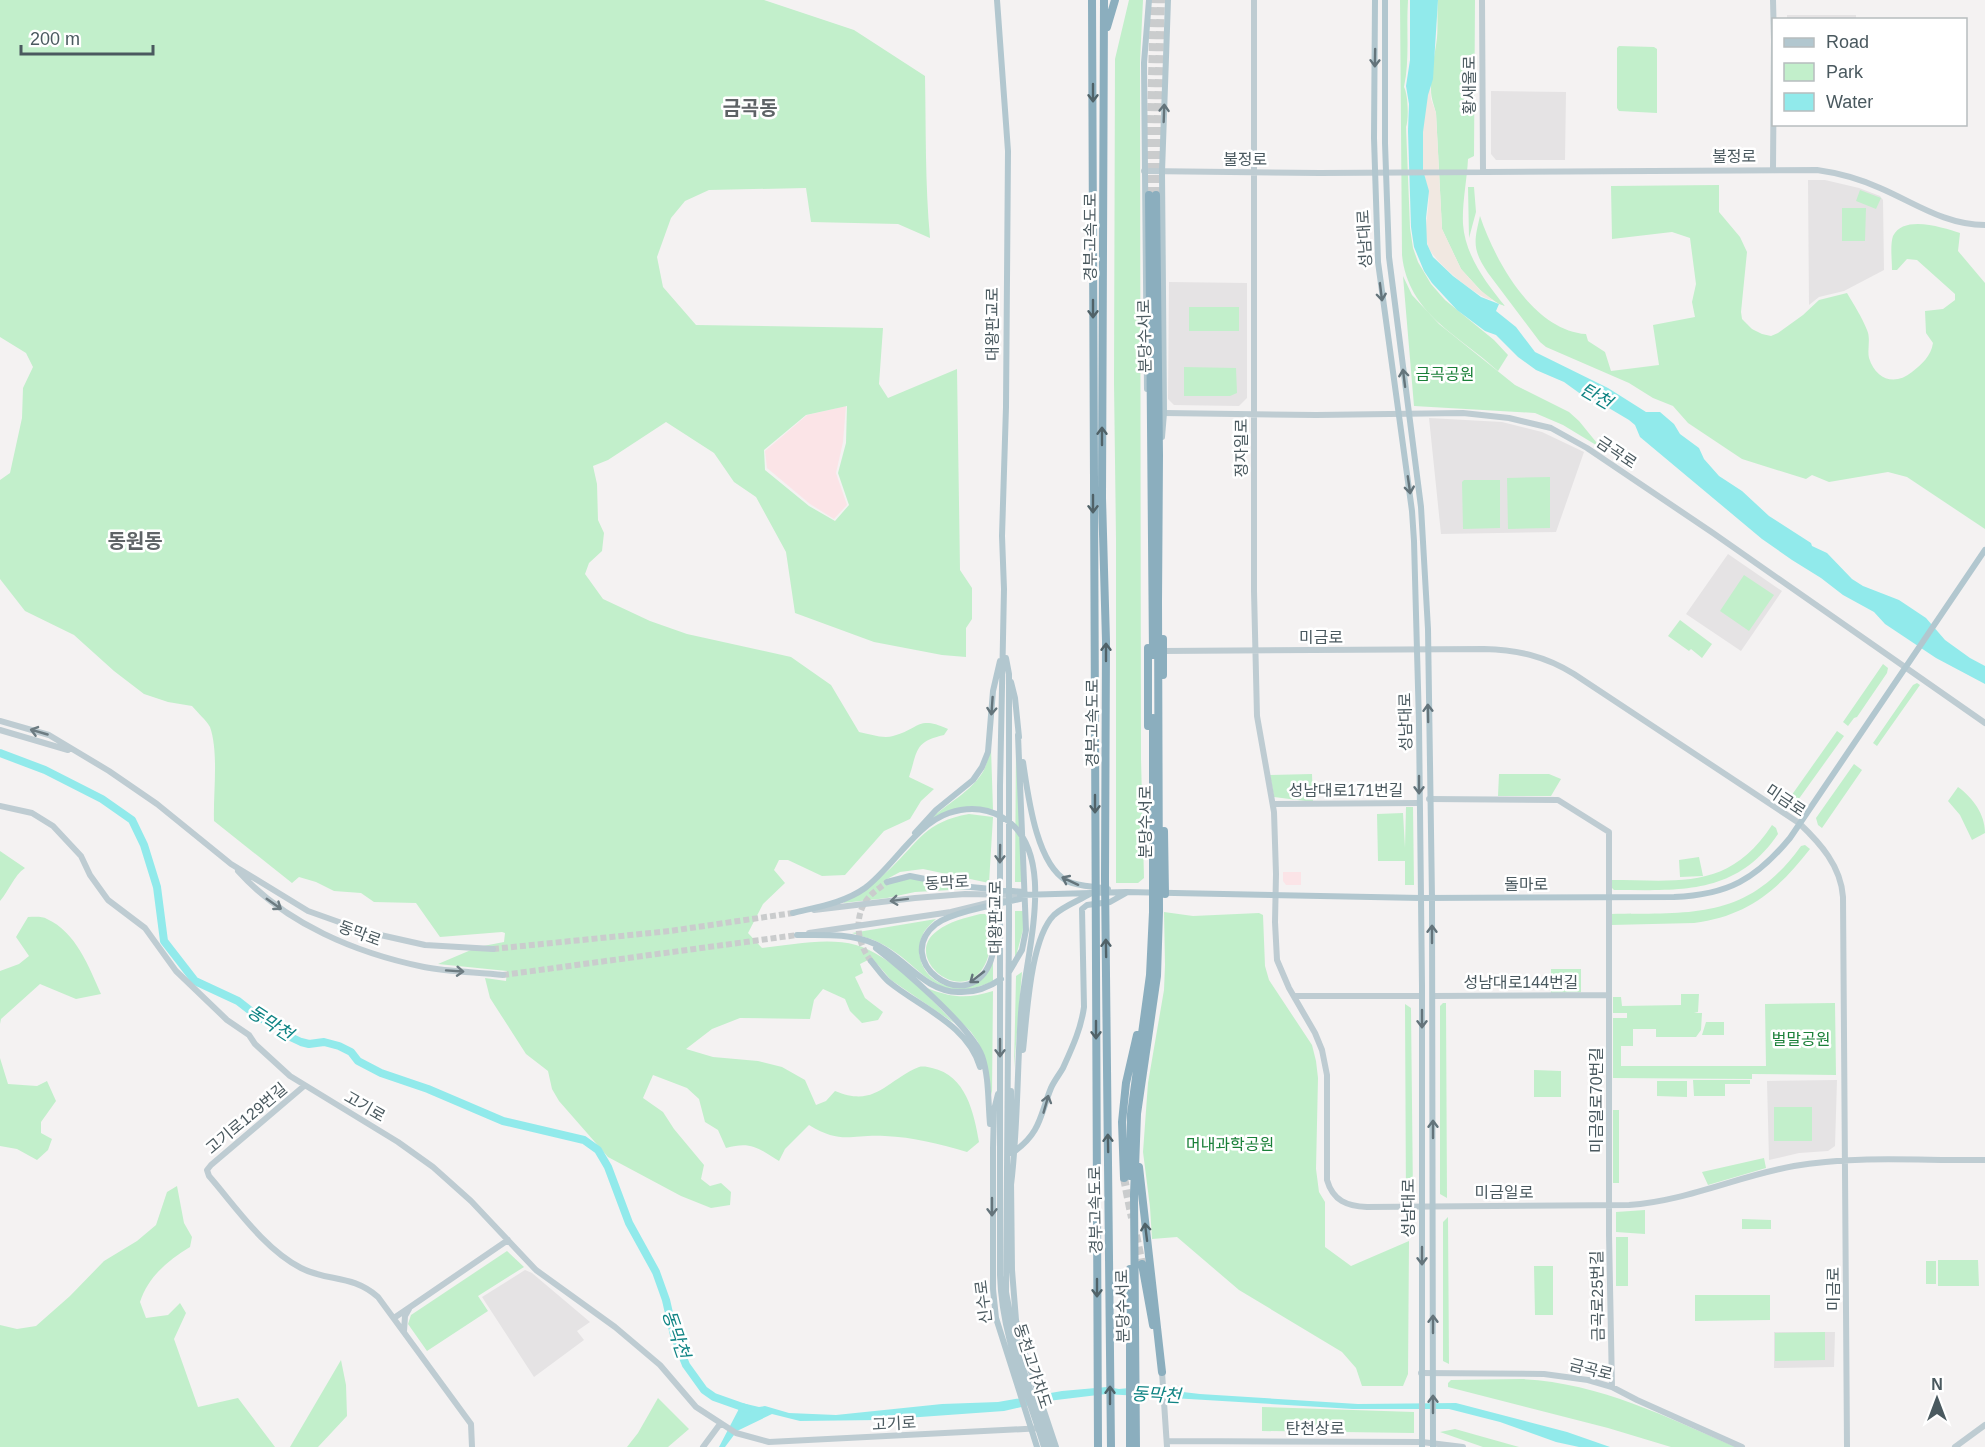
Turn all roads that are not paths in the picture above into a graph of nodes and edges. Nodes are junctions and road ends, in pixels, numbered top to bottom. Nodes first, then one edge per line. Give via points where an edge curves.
1 (997, 0) edge
2 (1090, 0) edge
3 (1104, 0) edge
4 (1109, 0) edge
5 (1115, 0) edge
6 (1149, 0) edge
7 (1168, 0) edge
8 (1254, 0) edge
9 (1375, 0) edge
10 (1384, 0) edge
11 (1482, 0) edge
12 (1773, 0) edge
13 (1773, 18) edge
14 (1105, 37) junction
15 (1773, 126) edge
16 (1773, 169) junction
17 (1144, 171) junction
18 (1375, 171) junction
19 (1386, 171) junction
20 (1483, 171) junction
21 (1162, 172) junction
22 (1255, 173) junction
23 (1153, 195) tunnel mouth
24 (1985, 225) edge
25 (1164, 413) junction
26 (1255, 414) junction
27 (1398, 414) junction
28 (1409, 414) junction
29 (1155, 453) junction
30 (1985, 550) edge
31 (1155, 602) junction
32 (1004, 649) junction
33 (1417, 650) junction
34 (1428, 650) junction
35 (1163, 651) junction
36 (1255, 651) junction
37 (1906, 667) junction
38 (1009, 674) junction
39 (0, 721) edge
40 (1985, 723) edge
41 (0, 730) edge
42 (1018, 735) junction
43 (75, 752) junction
44 (1430, 799) junction
45 (1419, 803) junction
46 (1274, 804) junction
47 (0, 806) edge
48 (1798, 823) junction
49 (891, 863) junction
50 (231, 864) junction
51 (886, 882) tunnel mouth
52 (1126, 892) junction
53 (1052, 894) junction
54 (1090, 894) junction
55 (1149, 894) junction
56 (1165, 894) junction
57 (1276, 894) junction
58 (1020, 895) junction
59 (1033, 895) junction
60 (1609, 897) junction
61 (1421, 898) junction
62 (1432, 898) junction
63 (1156, 912) junction
64 (793, 913) joint
65 (997, 926) junction
66 (796, 935) joint
67 (853, 937) junction
68 (493, 949) tunnel mouth
69 (871, 961) tunnel mouth
70 (502, 975) tunnel mouth
71 (1609, 995) junction
72 (1295, 996) junction
73 (1422, 996) junction
74 (1433, 996) junction
75 (1148, 999) junction
76 (1000, 1081) junction
77 (304, 1086) junction
78 (1018, 1086) junction
79 (986, 1087) junction
80 (1136, 1138) junction
81 (993, 1148) junction
82 (1015, 1151) junction
83 (1985, 1160) edge
84 (1846, 1161) junction
85 (1124, 1178) tunnel mouth
86 (1006, 1185) junction
87 (1610, 1205) junction
88 (1422, 1206) junction
89 (1433, 1206) junction
90 (508, 1240) junction
91 (1142, 1264) tunnel mouth
92 (411, 1306) junction
93 (394, 1318) junction
94 (404, 1331) junction
95 (1159, 1353) junction
96 (1132, 1365) junction
97 (1162, 1372) joint
98 (1421, 1373) junction
99 (1434, 1374) junction
100 (1612, 1387) junction
101 (1132, 1421) junction
102 (720, 1424) junction
103 (1985, 1425) edge
104 (1049, 1427) junction
105 (1032, 1429) junction
106 (1167, 1444) edge
107 (1251, 1444) edge
108 (1337, 1444) edge
109 (1422, 1444) edge
110 (1433, 1444) edge
111 (770, 1445) edge
112 (471, 1447) edge
113 (703, 1447) edge
114 (1037, 1447) edge
115 (1044, 1447) edge
116 (1050, 1447) edge
117 (1056, 1447) edge
118 (1098, 1447) edge
119 (1111, 1447) edge
120 (1130, 1447) edge
121 (1136, 1447) edge
122 (1463, 1447) edge
123 (1742, 1447) edge
124 (1847, 1447) edge
125 (1955, 1447) edge

1 - 32 main road, 대왕판교로 via 1008,151
2 -> 118 highway, 경부고속도로
3 - 14 highway, 경부고속도로
4 - 14 highway
5 - 14 highway
6 - 17 main road via 1144,63
21 -> 7 main road
8 - 22 street, 정자일로
9 -> 18 main road, 성남대로
10 - 19 main road, 성남대로
11 - 20 street, 황새울로
12 - 13 street
119 -> 14 highway, 경부고속도로 via 1102,498
15 - 16 street
16 - 20 street, 불정로
16 - 24 street, 불정로 via 1817,170 1846,176 1933,214
17 - 21 street, 불정로
17 - 29 main road via 1147,427
18 - 19 street, 불정로
18 - 22 street, 불정로
18 -> 27 main road, 성남대로 via 1378,262
19 - 20 street, 불정로
28 -> 19 main road, 성남대로 via 1389,256
21 - 22 street, 불정로
21 - 25 main road
22 - 26 street, 정자일로
23 - 29 highway, 분당수서로
25 - 26 street, 금곡로
25 - 29 main road
26 - 27 street, 금곡로
26 - 36 street, 정자일로
27 - 28 street, 금곡로
27 -> 33 main road, 성남대로 via 1412,511
28 - 34 main road, 성남대로 via 1424,540
28 - 37 street, 금곡로 via 1463,413 1509,418 1562,432
29 - 31 highway, 분당수서로
30 - 37 main road, 돌마로
31 - 35 highway via 1162,624
31 - 55 highway via 1148,623
31 - 63 highway, 분당수서로
32 - 38 main road, 대왕판교로
32 -> 49 main road via 993,690 989,745 982,767 915,832
32 -> 65 main road, 대왕판교로
33 - 34 street, 미금로
33 - 36 street, 미금로
33 -> 45 main road, 성남대로
44 -> 34 main road, 성남대로
34 - 48 street, 미금로 via 1515,651 1550,660
35 - 36 street, 미금로
35 - 56 highway
36 - 46 street, 정자일로 via 1257,716
37 - 40 street, 금곡로
37 - 48 main road, 돌마로
38 - 42 main road
38 - 86 main road, 대왕판교로 via 1011,1117
43 -> 39 street, 동막로 via 49,735
41 - 43 street, 동막로
52 -> 42 main road via 1074,884 1049,864 1037,832
42 - 67 main road via 1026,930 1018,958 1004,977 974,992 939,989 888,950
43 - 50 street, 동막로 via 157,804
44 - 60 street, 미금일로70번길 via 1562,802 1609,832
44 - 62 main road, 성남대로
45 - 46 street, 성남대로171번길
45 - 61 main road, 성남대로
46 - 57 street, 정자일로
47 - 77 street, 고기로 via 32,813 53,826 81,856 108,900 145,928 176,971
48 - 60 main road, 돌마로 via 1770,861 1731,886 1683,897
48 - 84 street, 미금로 via 1833,863 1843,890
49 - 64 main road via 862,890 837,902
49 - 78 main road via 931,823 957,811 996,813 1012,824 1028,844 1035,891 1023,983
50 - 68 street, 동막로 via 308,911 367,932 424,945
50 -> 70 street, 동막로 via 268,899 327,936 424,967
51 - 53 main road via 910,876 960,886
52 - 54 main road, 돌마로
52 - 55 main road, 돌마로
82 -> 52 main road via 1025,1144 1040,1122 1082,1021 1083,907 1110,902
53 - 54 main road, 돌마로
53 - 59 main road, 돌마로
54 - 78 main road via 1055,914 1039,943
55 - 56 main road, 돌마로
56 - 57 main road, 돌마로
57 - 61 main road, 돌마로
57 - 72 street, 미금일로 via 1277,960
58 - 59 main road, 돌마로
58 -> 64 street, 동막로 via 965,894
58 - 66 street, 동막로 via 951,912
65 -> 59 main road via 990,962 977,979 967,984 948,984 928,970 924,943 940,921
60 - 62 main road, 돌마로
60 - 71 street, 미금일로70번길
61 - 62 main road, 돌마로
61 - 73 main road, 성남대로
74 -> 62 main road, 성남대로
63 - 75 highway, 분당수서로
63 - 80 highway, 분당수서로 via 1157,976
65 -> 76 main road, 대왕판교로
66 - 67 main road
67 - 79 main road via 876,947 896,963 969,1034 981,1055
69 - 79 main road via 890,982 946,1021 968,1042
71 - 74 street, 성남대로144번길
71 - 87 street, 미금일로70번길
72 - 73 street
72 - 88 street, 미금일로 via 1315,1033 1326,1065 1327,1180 1332,1193 1355,1206
73 -> 88 main road, 성남대로
89 -> 74 main road, 성남대로
75 - 85 highway via 1126,1083 1122,1122
75 - 96 highway, 분당수서로 via 1129,1138
76 - 81 main road
76 - 86 main road, 대왕판교로
77 - 90 street, 고기로 via 425,1161
77 - 93 street, 고기로129번길 via 207,1170 209,1176 283,1257 309,1272 361,1285 378,1297
78 - 82 main road
79 - 81 main road
95 -> 80 highway
80 - 96 highway, 분당수서로
81 -> 105 main road, 신수로 via 996,1318
82 - 86 main road
83 - 84 street, 미금일로
84 - 87 street, 미금일로 via 1773,1170 1650,1203
84 - 124 street, 미금로
86 - 104 main road, 신수로 via 1016,1320
86 - 115 main road, 동천고가차도 via 1000,1275 1005,1324
86 - 116 main road, 동천고가차도 via 1008,1312
87 - 89 street, 미금일로
87 - 100 street, 금곡로25번길
88 - 89 street, 미금일로
88 -> 98 main road, 성남대로
99 -> 89 main road, 성남대로
90 - 92 street
90 - 102 street, 고기로 via 536,1270 633,1341 696,1407
91 - 95 highway
92 - 93 street
92 - 94 street via 405,1316
93 - 94 street
94 - 112 street via 471,1424
95 - 97 highway
96 - 101 highway, 분당수서로
97 - 106 street
98 - 99 street, 금곡로
98 - 109 main road, 성남대로
99 - 100 street, 금곡로 via 1544,1374
110 -> 99 main road, 성남대로
100 - 123 street, 금곡로
101 - 120 highway, 분당수서로
101 - 121 highway, 분당수서로
102 - 111 street, 고기로
102 - 113 street
103 - 125 street
104 - 105 street, 고기로
104 - 117 main road, 신수로
105 - 111 street, 고기로
105 - 114 main road, 신수로
106 - 107 street, 탄천상로
107 - 108 street, 탄천상로
108 - 109 street, 탄천상로
109 - 110 street, 탄천상로
110 - 122 street, 탄천상로

